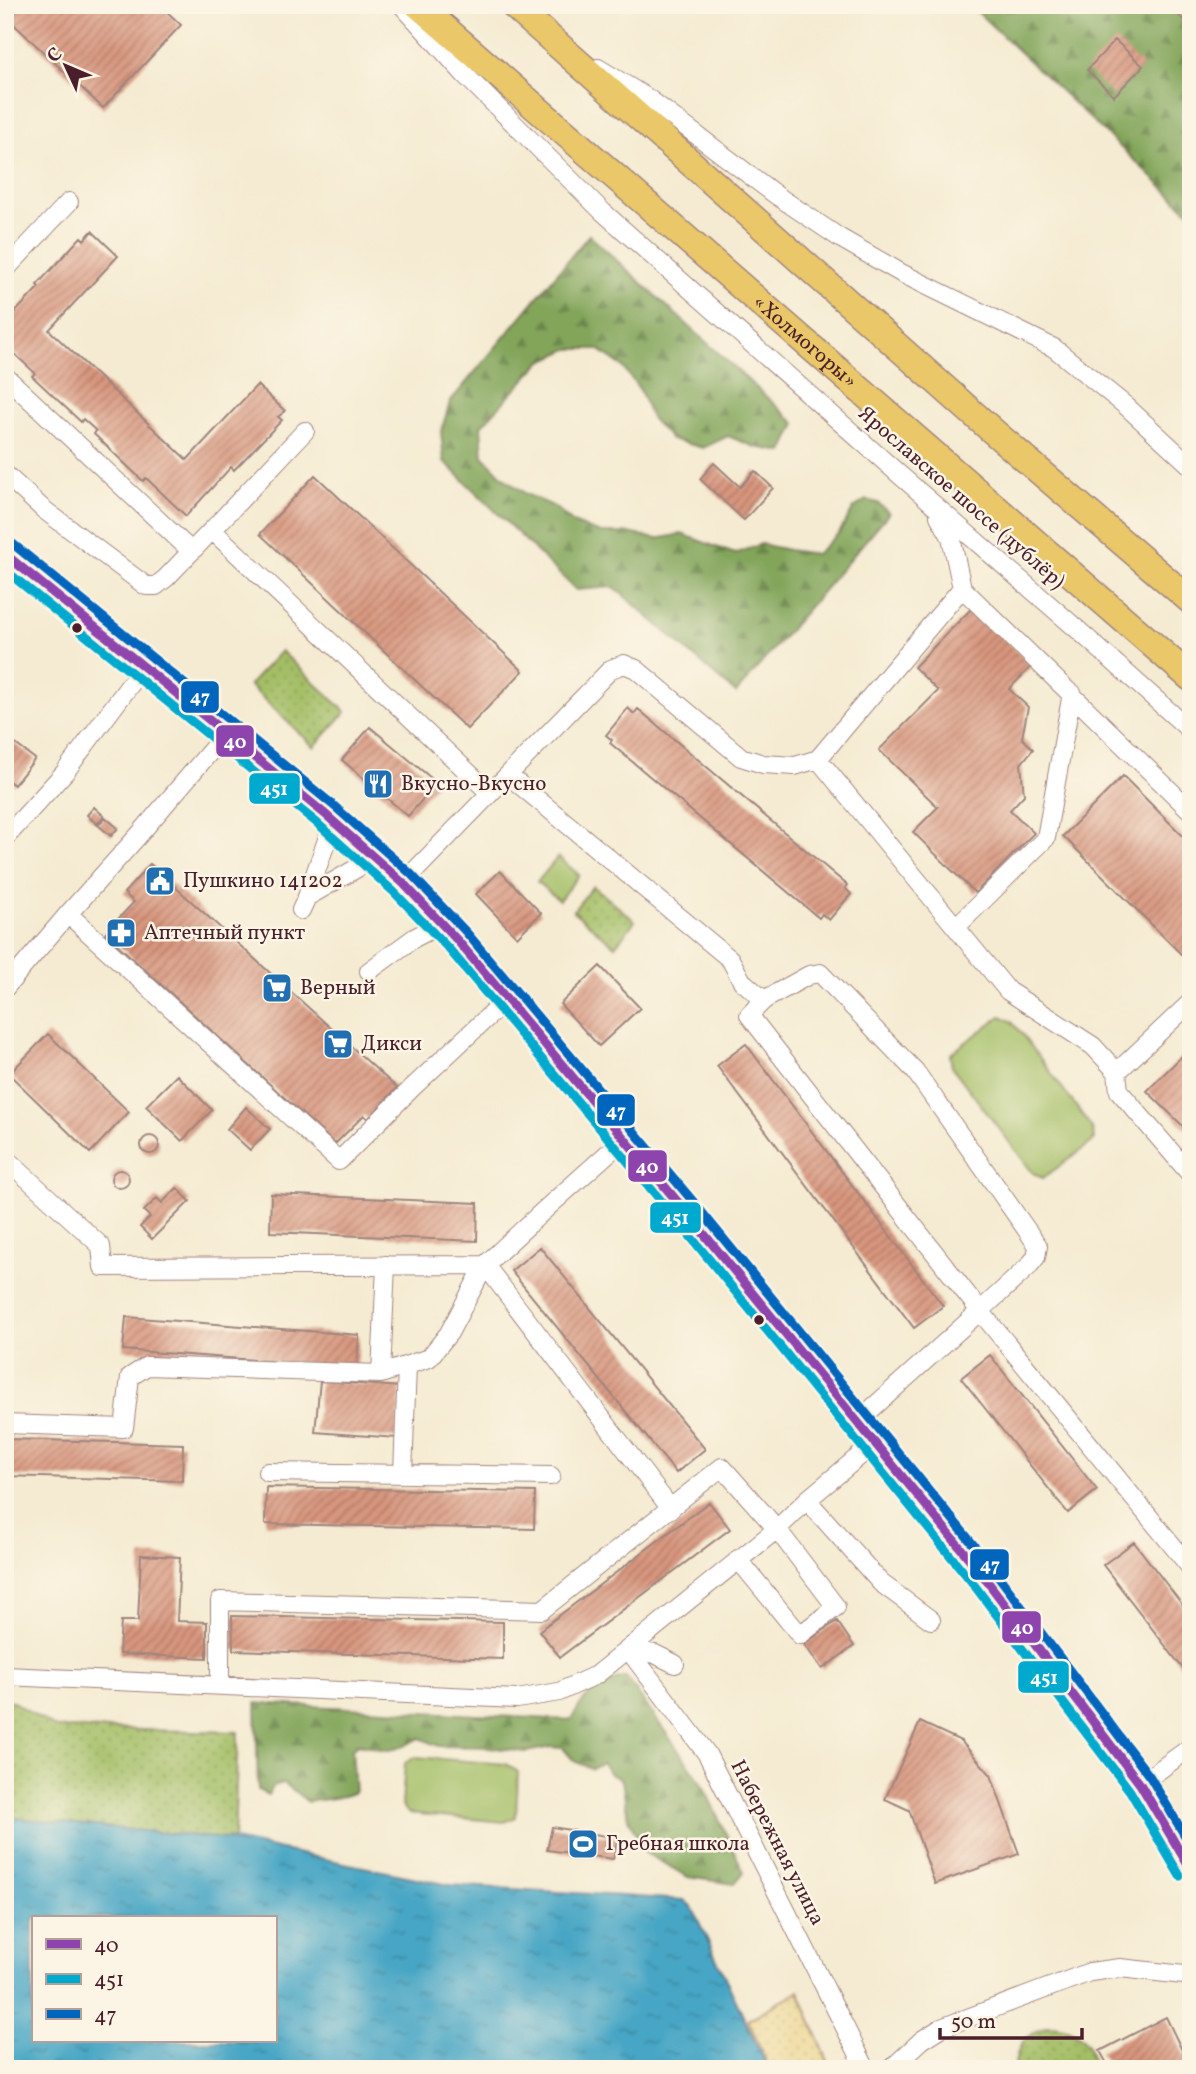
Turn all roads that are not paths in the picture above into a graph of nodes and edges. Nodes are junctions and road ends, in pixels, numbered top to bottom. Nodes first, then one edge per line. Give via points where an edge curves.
1 (402, 5) edge
2 (418, 5) edge
3 (513, 5) edge
4 (549, 38) junction
5 (69, 202) dead end
6 (5, 270) edge
7 (5, 376) edge
8 (305, 431) dead end
9 (1165, 442) junction
10 (1191, 454) edge
11 (1191, 466) edge
12 (5, 474) edge
13 (901, 476) junction
14 (212, 530) junction
15 (191, 551) junction
16 (5, 554) edge
17 (962, 588) junction
18 (1191, 601) edge
19 (144, 666) junction
20 (1191, 678) edge
21 (1072, 693) junction
22 (1191, 731) edge
23 (226, 733) junction
24 (818, 759) junction
25 (508, 775) junction
26 (490, 793) junction
27 (1191, 811) edge
28 (325, 814) junction
29 (9, 827) edge
30 (384, 865) junction
31 (402, 883) junction
32 (68, 914) junction
33 (441, 924) junction
34 (956, 927) junction
35 (369, 971) dead end
36 (5, 988) edge
37 (508, 998) junction
38 (764, 1000) junction
39 (1191, 1002) edge
40 (1116, 1072) junction
41 (624, 1139) junction
42 (5, 1158) edge
43 (1191, 1175) edge
44 (386, 1265) junction
45 (485, 1265) junction
46 (980, 1311) junction
47 (407, 1366) junction
48 (381, 1374) junction
49 (857, 1422) junction
50 (5, 1424) edge
51 (875, 1443) junction
52 (267, 1472) dead end
53 (403, 1474) junction
54 (551, 1476) dead end
55 (807, 1500) junction
56 (671, 1508) junction
57 (777, 1528) junction
58 (738, 1559) junction
59 (1191, 1568) edge
60 (932, 1620) dead end
61 (628, 1649) junction
62 (675, 1664) dead end
63 (5, 1676) edge
64 (220, 1686) junction
65 (1191, 1747) edge
66 (1140, 1784) junction
67 (1191, 1870) edge
68 (1191, 1978) edge
69 (866, 2069) edge
70 (891, 2069) edge

1 - 13 street, Ярославское шоссе (дублёр) via 465,75 603,212
2 - 20 highway, «Холмогоры»
3 - 4 highway
4 - 9 street via 649,99 840,239 1054,348
4 - 18 highway
5 - 6 street
7 - 15 street
8 - 14 street
9 - 10 street
9 - 11 street
12 - 15 street via 43,509 146,586 166,579
13 - 17 street via 936,509 951,537
13 - 22 street, Ярославское шоссе (дублёр)
14 - 15 street
14 - 26 street
16 - 19 main road
17 - 21 street
17 - 24 street
19 - 23 main road
19 - 29 street via 65,772
21 - 27 street
21 - 34 street via 1046,838
23 - 28 main road
23 - 32 street
24 - 25 street via 795,766 741,757 636,669 624,664 611,669
24 - 34 street
25 - 26 street
25 - 38 street via 730,959 742,981
26 - 31 street
28 - 30 main road
28 - 30 street via 328,838 304,903 364,864
30 - 31 main road
31 - 33 main road
32 - 36 street
32 - 37 street via 339,1161
33 - 35 street
33 - 37 main road
34 - 40 street via 1008,991 1093,1046
37 - 41 main road
38 - 46 street via 749,1015
38 - 46 street via 820,973 915,1071 1034,1238 1036,1257
39 - 40 street
40 - 43 street via 1119,1091
41 - 45 street
41 - 49 main road
42 - 44 street via 101,1246 103,1267
44 - 45 street
44 - 48 street
45 - 47 street via 449,1333 429,1358
45 - 56 street
46 - 49 street
46 - 59 street
47 - 48 street
47 - 53 street
48 - 50 street via 147,1366 130,1377 124,1428
49 - 51 main road
51 - 55 street
51 - 66 main road via 981,1573
52 - 53 street
53 - 54 street
55 - 57 street
55 - 60 street via 881,1583
56 - 57 street via 722,1467
56 - 64 street via 542,1610 220,1601
57 - 58 street
57 - 58 street via 836,1607 800,1635
58 - 61 street
61 - 62 street
61 - 64 street via 596,1675 559,1692 517,1699
61 - 69 street, Набережная улица via 707,1754
63 - 64 street
65 - 66 street
66 - 67 main road
68 - 70 street via 1120,1968 1090,1972 941,2028

